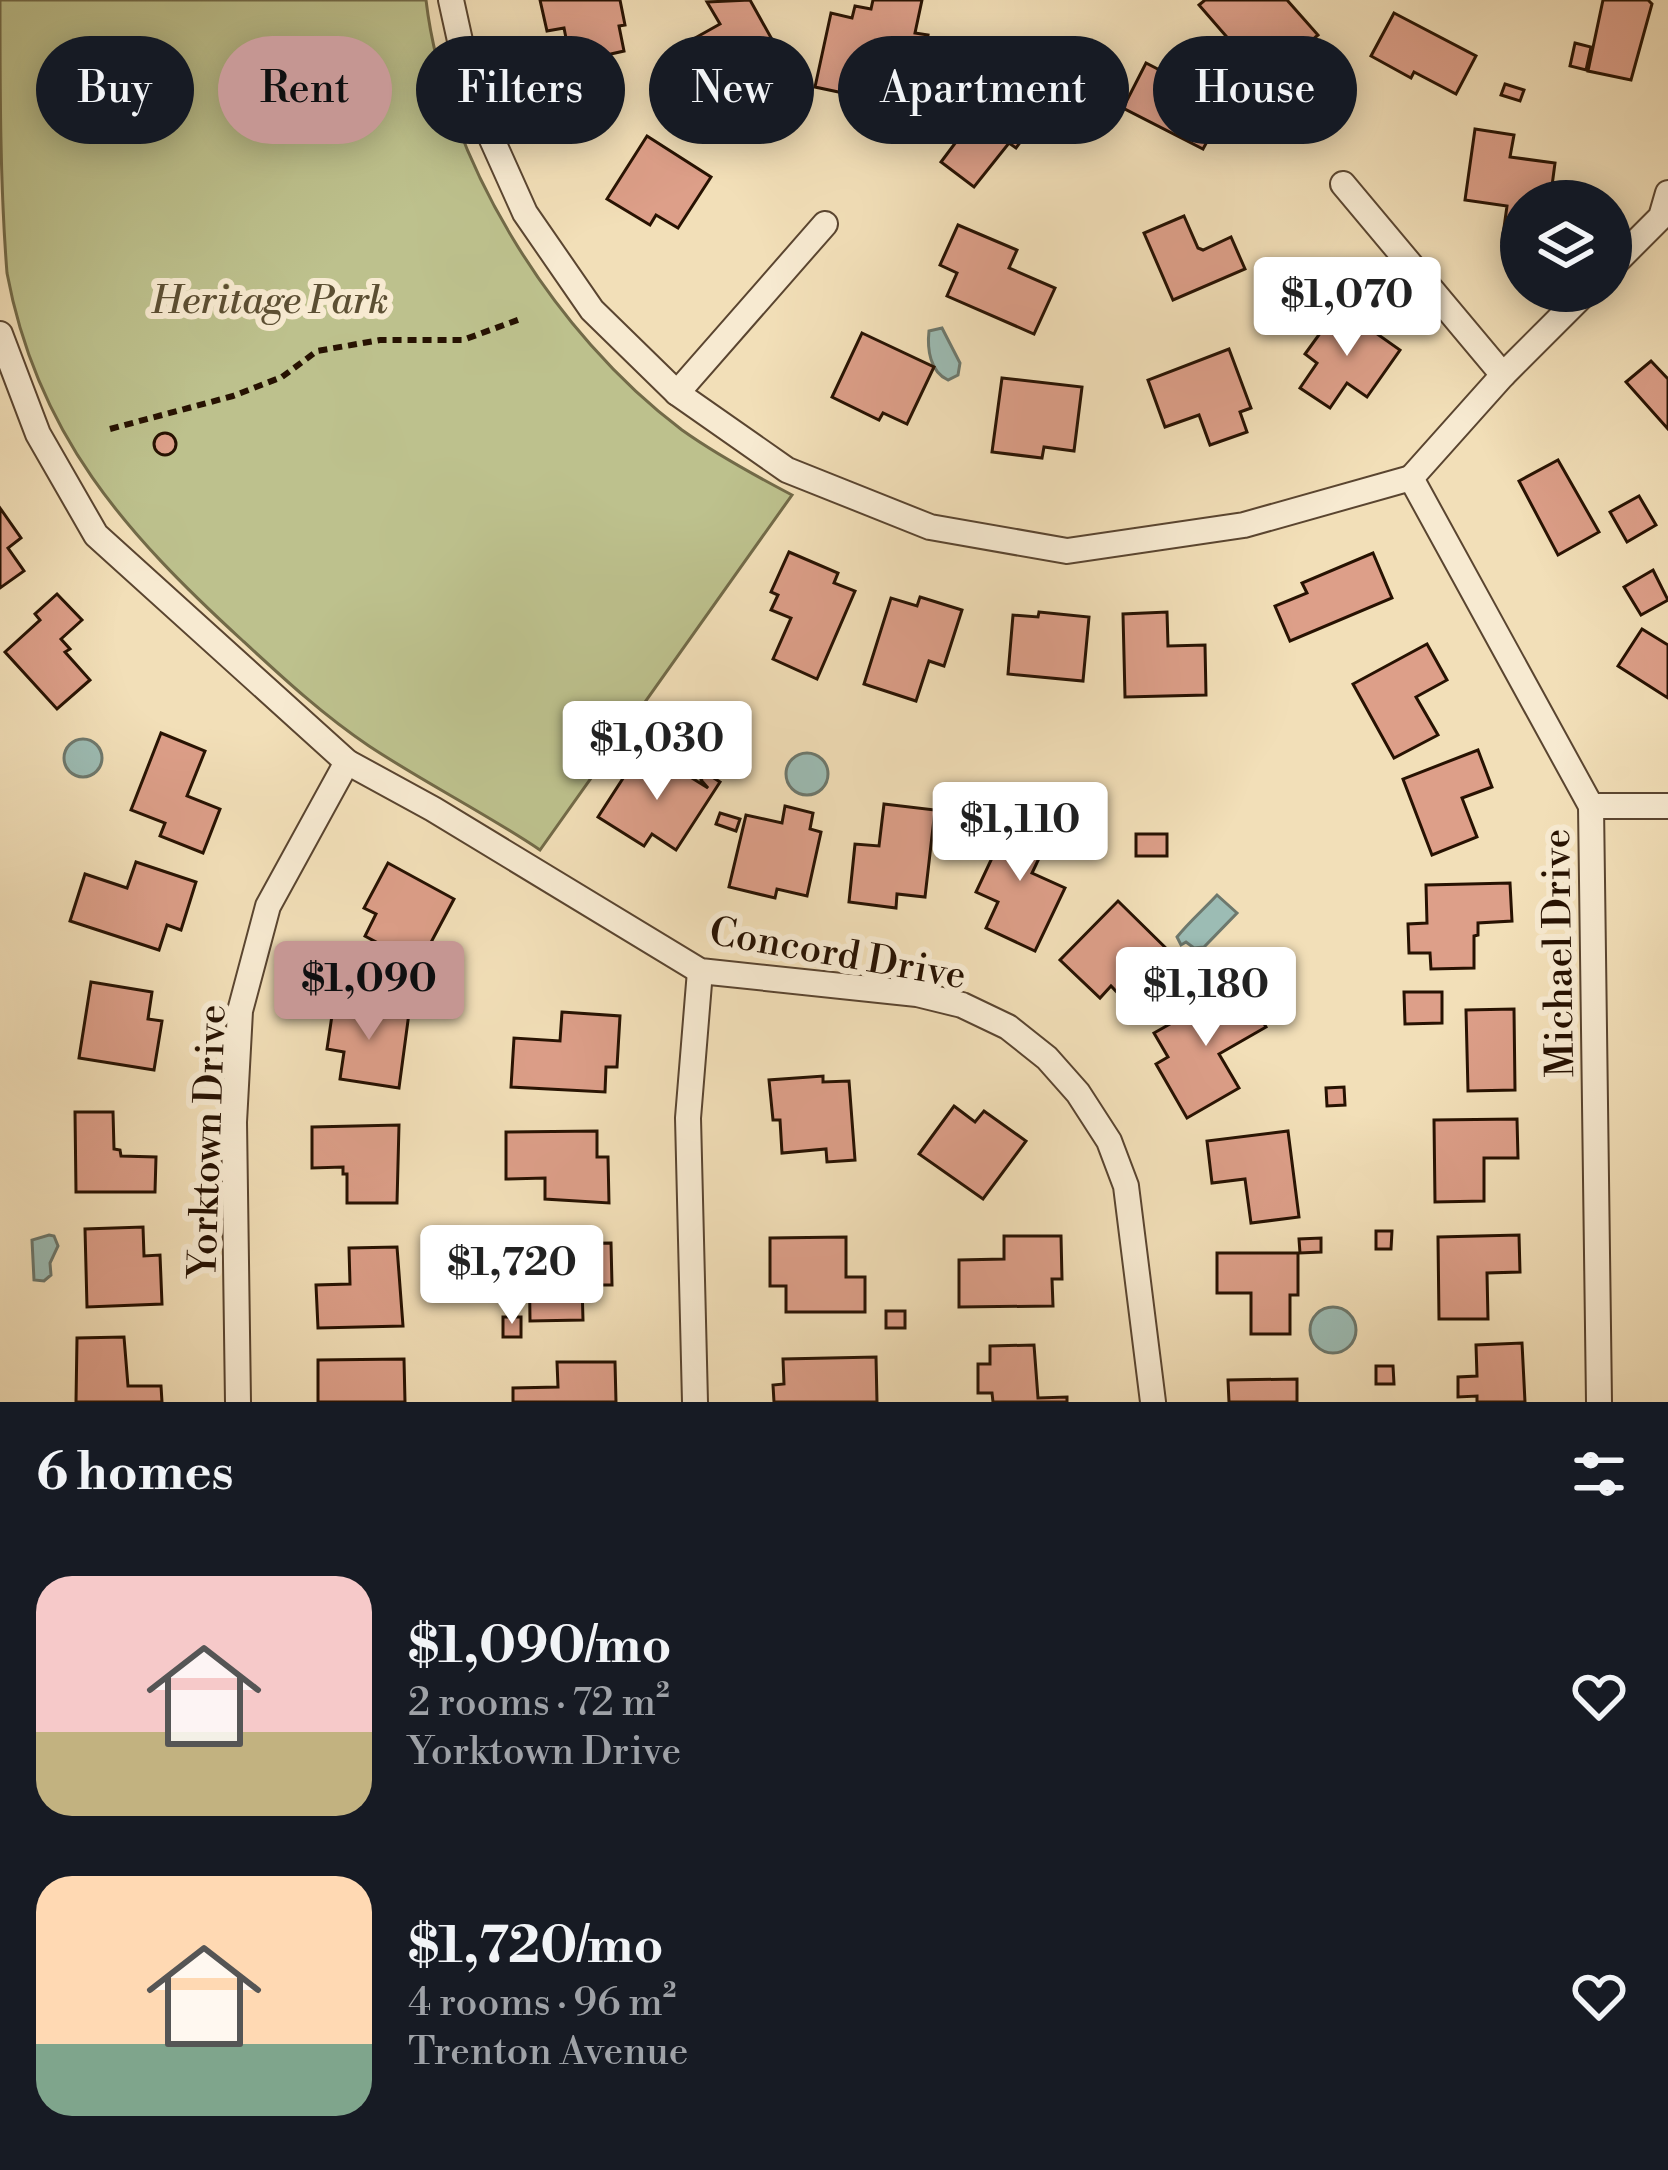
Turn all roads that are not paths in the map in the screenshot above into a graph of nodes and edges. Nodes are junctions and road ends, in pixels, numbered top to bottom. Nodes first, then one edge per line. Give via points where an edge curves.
1 (451, 0) edge
2 (1342, 184) dead end
3 (1668, 193) edge
4 (825, 224) dead end
5 (1632, 246) edge
6 (1566, 312) edge
7 (0, 334) edge
8 (1503, 375) junction
9 (677, 393) junction
10 (1411, 478) junction
11 (347, 762) junction
12 (1592, 806) junction
13 (1668, 806) edge
14 (700, 971) junction
15 (238, 1402) edge
16 (695, 1402) edge
17 (1153, 1402) edge
18 (1599, 1402) edge

1 - 9 street via 472,95 524,213 592,310
2 - 8 street
3 - 5 street via 1660,217
4 - 9 street
6 - 8 street
7 - 11 street, Concord Drive via 38,434 96,535
8 - 10 street
9 - 10 street via 787,470 930,527 1067,551 1244,525
10 - 12 street, Michael Drive
11 - 14 street, Concord Drive
11 - 15 street, Yorktown Drive via 268,906 240,1012
12 - 13 street
12 - 18 street, Michael Drive
14 - 16 street via 688,1118
14 - 17 street, Concord Drive via 962,1005 1047,1058 1109,1141 1126,1186

